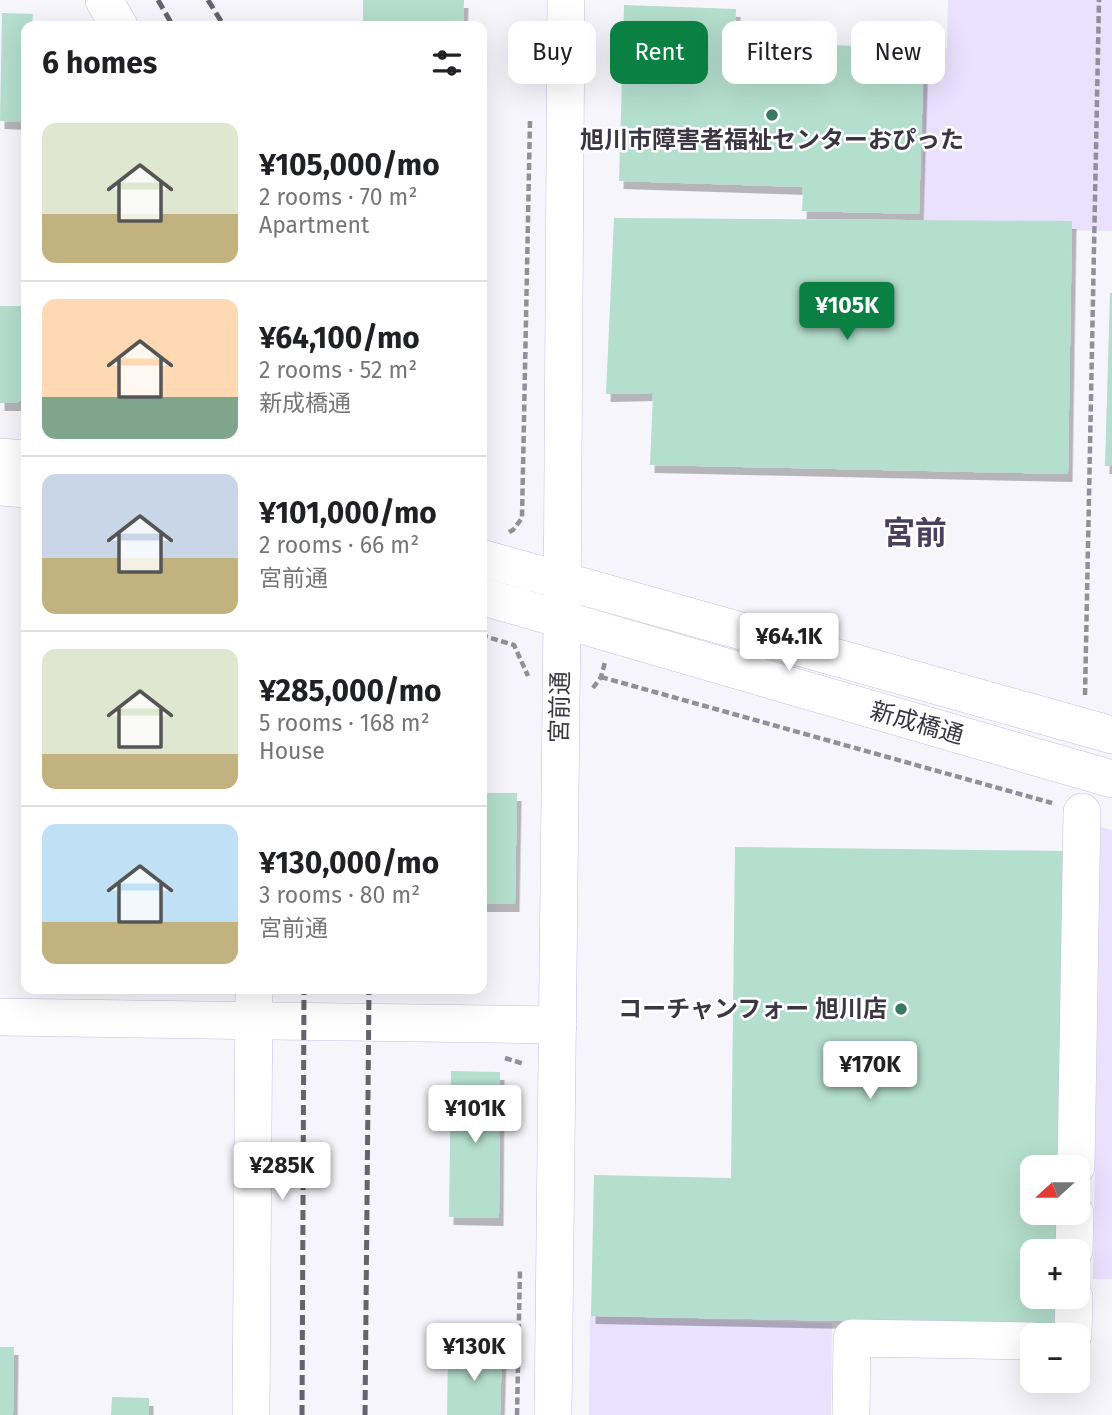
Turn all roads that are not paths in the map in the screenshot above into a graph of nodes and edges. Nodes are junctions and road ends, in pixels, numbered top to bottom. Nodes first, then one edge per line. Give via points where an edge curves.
1 (104, 0) edge
2 (566, 0) edge
3 (116, 21) edge
4 (0, 457) edge
5 (21, 459) edge
6 (0, 487) edge
7 (21, 489) edge
8 (493, 545) edge
9 (562, 580) junction
10 (487, 598) edge
11 (562, 619) junction
12 (1112, 735) edge
13 (1112, 779) edge
14 (1082, 812) road end
15 (254, 1005) edge
16 (0, 1017) edge
17 (558, 1025) junction
18 (1076, 1155) edge
19 (1020, 1340) edge
20 (251, 1415) edge
21 (553, 1415) edge
22 (851, 1415) edge

1 - 3 street
2 - 9 street, 宮前通
4 - 5 street
6 - 7 street
8 - 9 street, 新成橋通
9 - 11 street, 宮前通
9 - 12 street, 新成橋通
10 - 11 street, 新成橋通
11 - 13 street, 新成橋通
11 - 17 street, 宮前通
14 - 18 street
15 - 16 street
15 - 17 street
15 - 20 street
17 - 21 street, 宮前通
19 - 22 street via 852,1338

